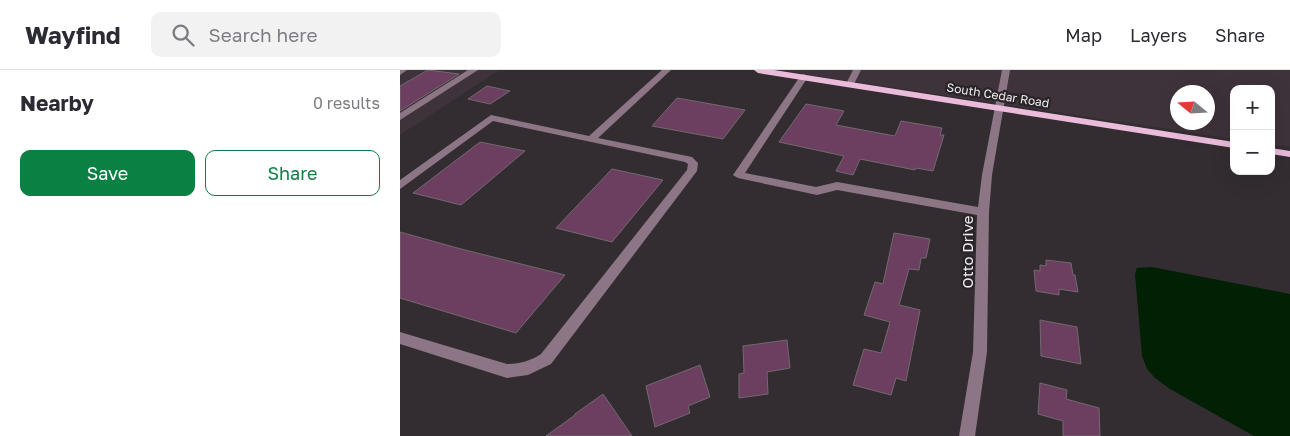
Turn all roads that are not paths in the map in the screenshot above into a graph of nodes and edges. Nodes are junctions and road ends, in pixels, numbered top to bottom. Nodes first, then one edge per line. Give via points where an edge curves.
1 (403, 70) edge
2 (474, 70) edge
3 (667, 70) edge
4 (758, 70) edge
5 (857, 70) edge
6 (1006, 70) edge
7 (400, 72) edge
8 (804, 77) junction
9 (850, 84) junction
10 (1000, 108) junction
11 (400, 117) edge
12 (591, 139) junction
13 (1230, 144) edge
14 (1275, 152) edge
15 (1290, 154) edge
16 (400, 185) edge
17 (983, 212) junction
18 (400, 338) edge
19 (968, 436) edge

1 - 7 street
2 - 11 street
3 - 12 street
4 - 8 main road, South Cedar Road
5 - 9 street
6 - 10 street, Otto Drive
8 - 9 main road, South Cedar Road
8 - 17 street via 738,175 817,191 837,186
9 - 10 main road, South Cedar Road
10 - 13 main road, South Cedar Road
10 - 17 street, Otto Drive
12 - 16 street via 491,118
12 - 18 street via 688,159 693,163 692,171 546,359 535,367 507,371
14 - 15 main road
17 - 19 street, Otto Drive via 980,352

